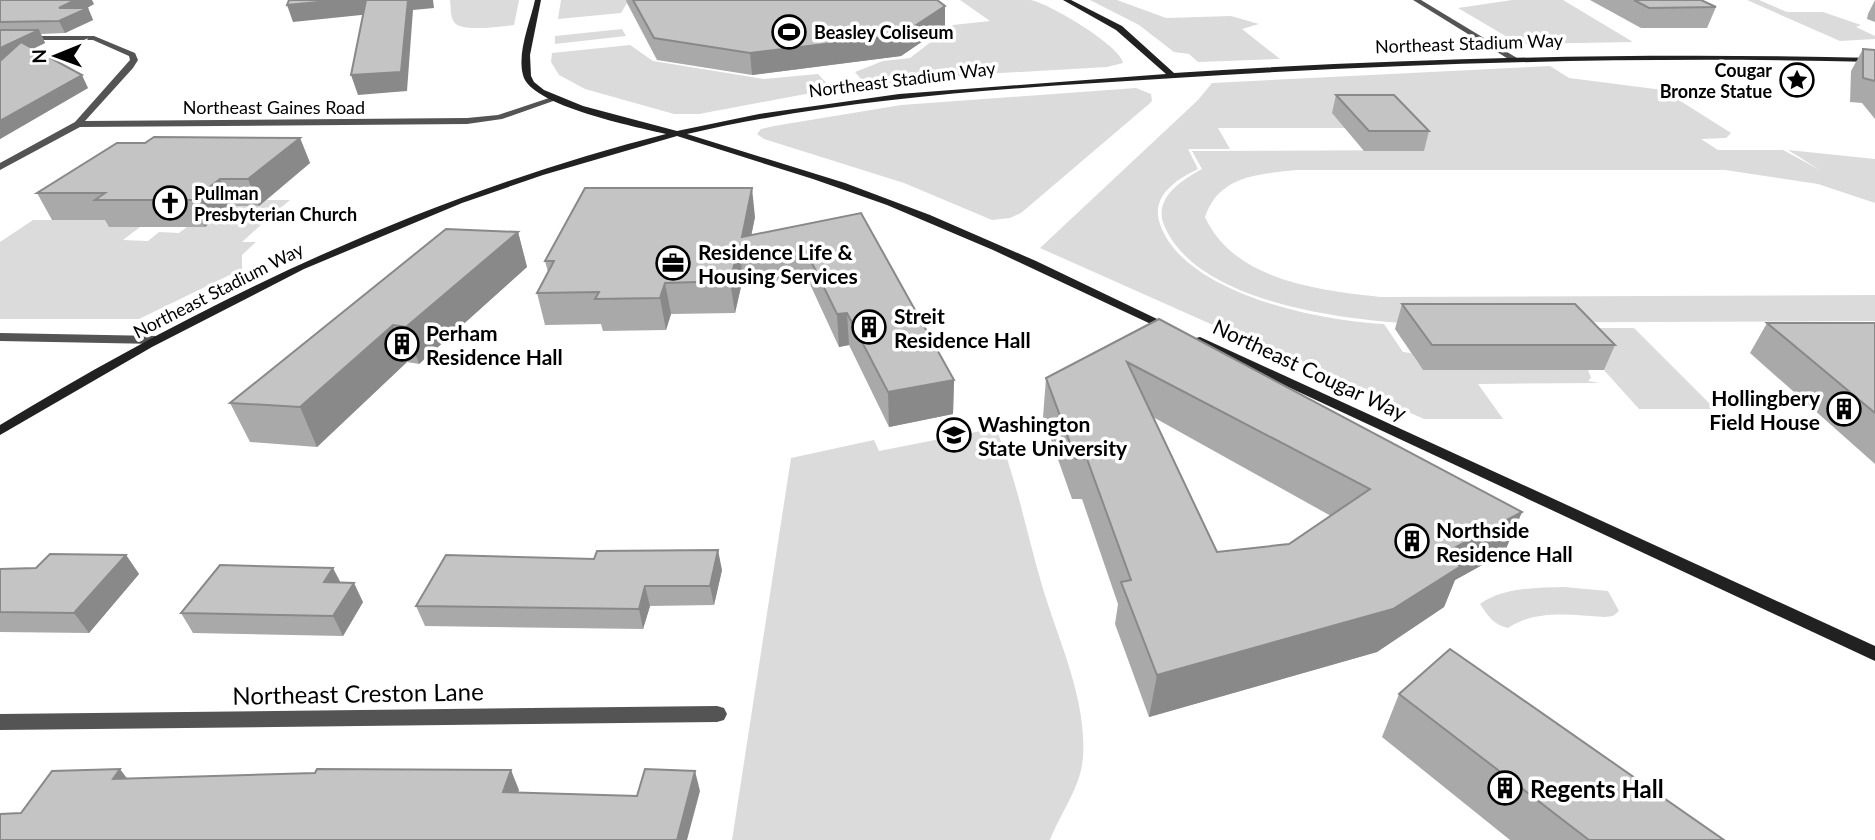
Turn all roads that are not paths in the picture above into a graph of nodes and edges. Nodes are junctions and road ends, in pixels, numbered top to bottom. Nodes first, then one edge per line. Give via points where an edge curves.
1 (538, 0) edge
2 (1066, 0) edge
3 (1416, 0) edge
4 (0, 38) edge
5 (1513, 58) junction
6 (1875, 60) edge
7 (1173, 76) junction
8 (555, 100) junction
9 (78, 124) junction
10 (678, 134) junction
11 (0, 167) edge
12 (0, 337) edge
13 (157, 340) junction
14 (0, 431) edge
15 (1875, 654) edge
16 (717, 713) dead end
17 (0, 722) edge

1 - 8 main road via 526,73 529,82
2 - 7 main road via 1119,28
3 - 5 street
4 - 9 street via 94,38 132,55 130,66
5 - 6 main road, Northeast Stadium Way via 1664,55
5 - 7 main road, Northeast Stadium Way
7 - 10 main road, Northeast Stadium Way via 897,95 792,110
8 - 9 street, Northeast Gaines Road via 499,117 467,121
8 - 10 main road, Northeast Cougar Way
9 - 11 street, Northeast Gaines Road
10 - 13 main road, Northeast Stadium Way via 554,167 419,215 279,277
10 - 15 main road, Northeast Cougar Way via 815,176 985,242
12 - 13 street
13 - 14 main road, Northeast Stadium Way
16 - 17 street, Northeast Creston Lane

